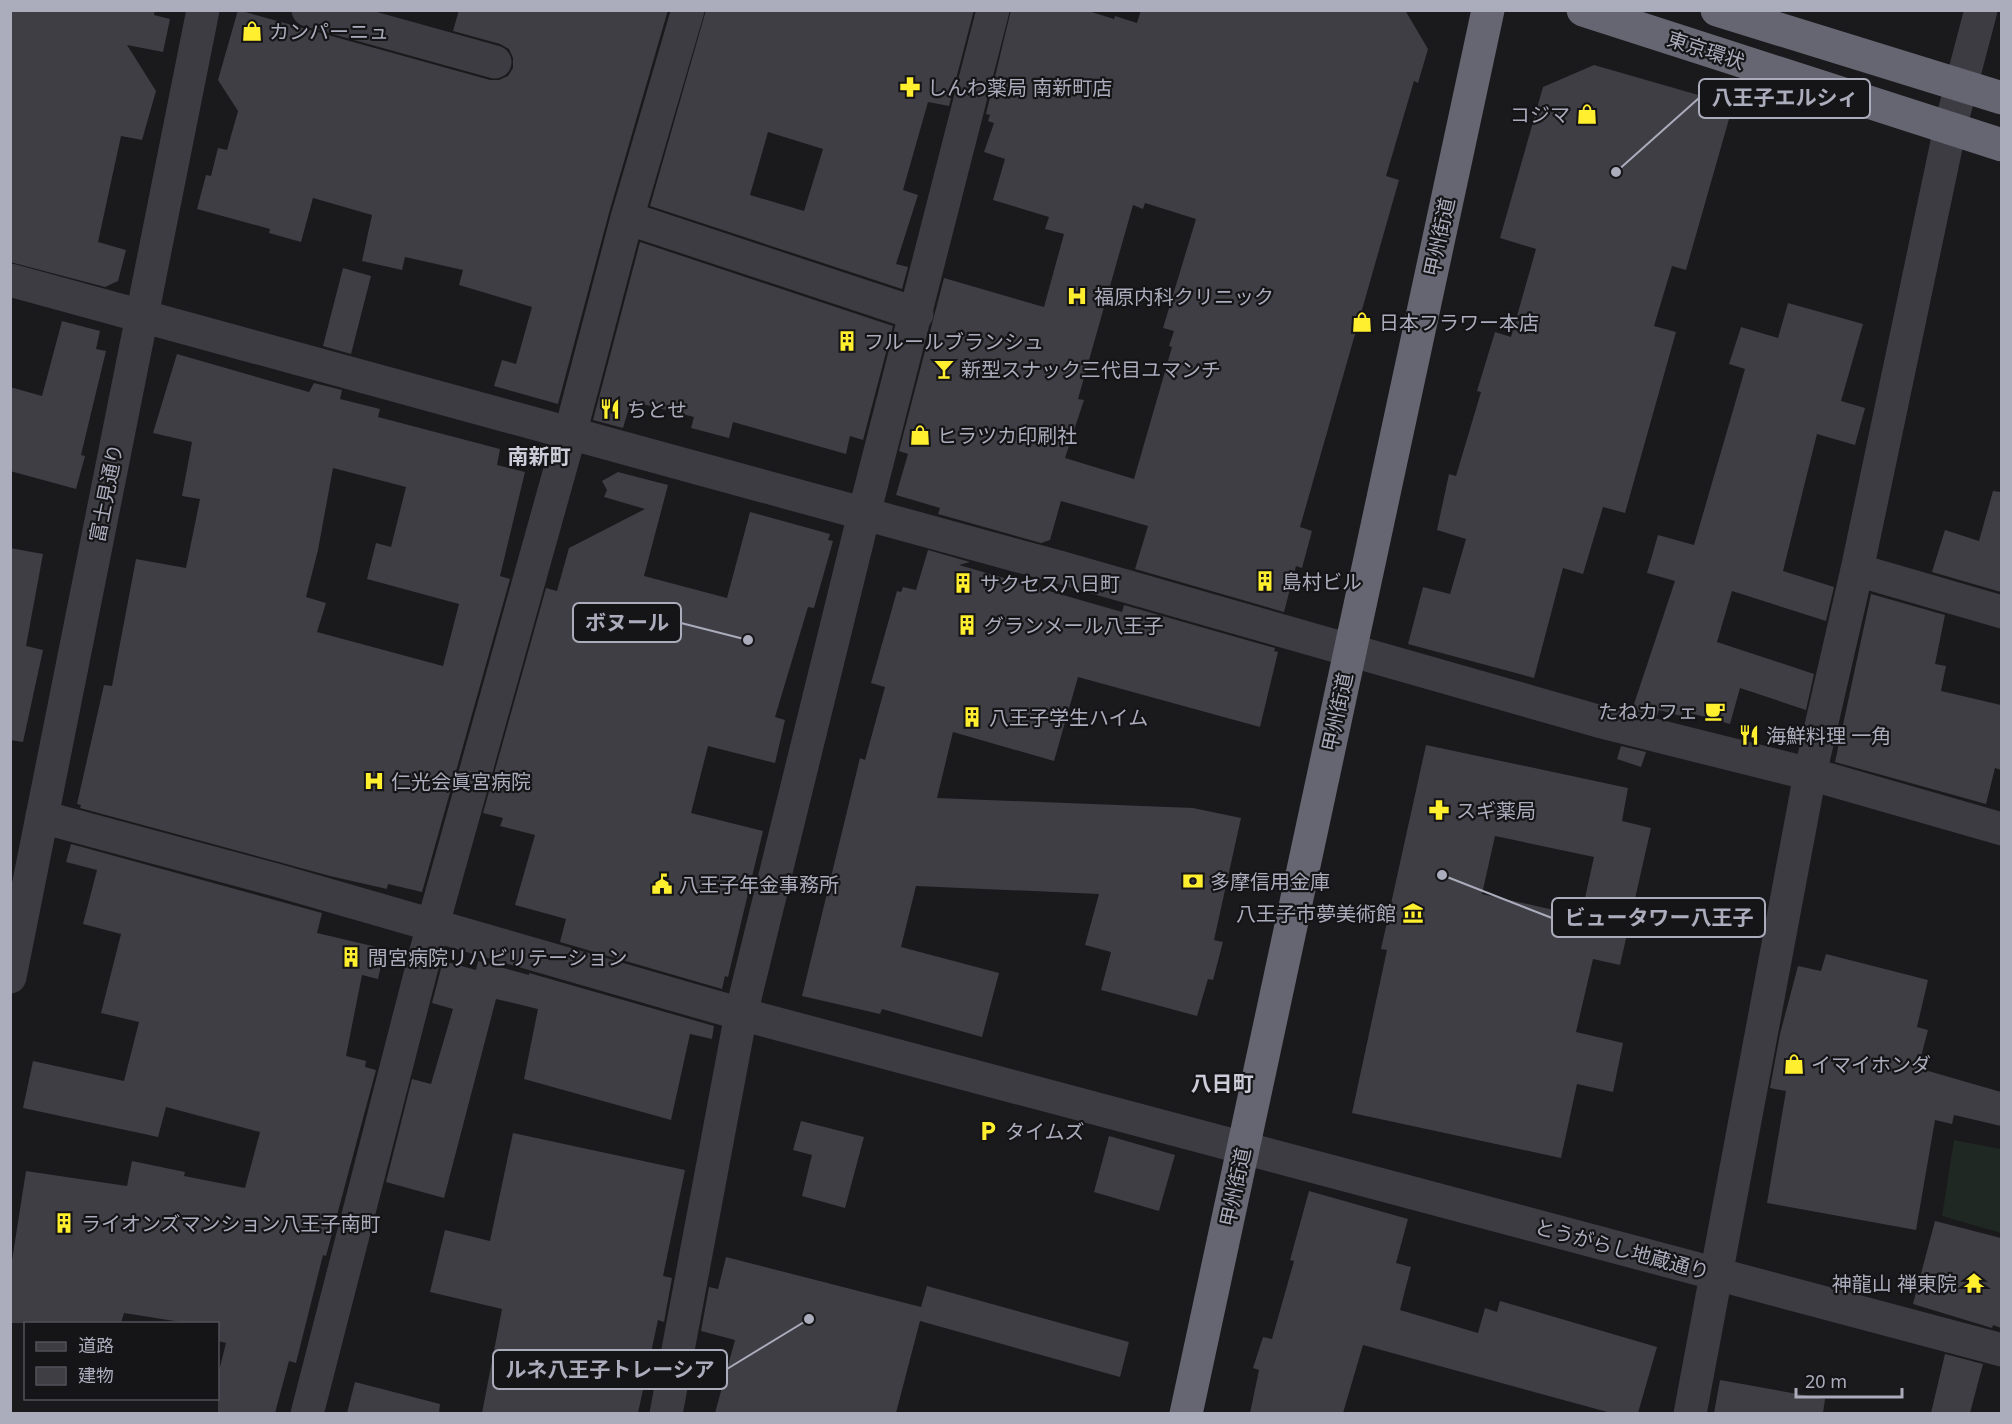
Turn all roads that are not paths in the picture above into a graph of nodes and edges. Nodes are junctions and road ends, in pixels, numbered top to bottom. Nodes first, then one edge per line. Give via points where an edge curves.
1 (203, 10) edge
2 (308, 10) edge
3 (688, 10) edge
4 (993, 10) edge
5 (1488, 10) edge
6 (1583, 10) edge
7 (1717, 10) edge
8 (1981, 10) edge
9 (495, 62) dead end
10 (1961, 86) junction
11 (2001, 98) edge
12 (1950, 128) junction
13 (2001, 145) edge
14 (627, 218) junction
15 (10, 280) edge
16 (917, 314) junction
17 (141, 316) junction
18 (570, 434) junction
19 (864, 513) junction
20 (1857, 570) junction
21 (2001, 612) edge
22 (1350, 650) junction
23 (1810, 774) junction
24 (42, 817) junction
25 (2001, 829) edge
26 (433, 924) junction
27 (11, 966) edge
28 (741, 1014) junction
29 (1243, 1148) junction
30 (1716, 1274) junction
31 (2001, 1350) edge
32 (307, 1413) edge
33 (666, 1413) edge
34 (1186, 1413) edge
35 (1690, 1413) edge

1 - 17 street, 富士見通り
2 - 9 street
3 - 14 street
4 - 16 street
5 - 22 highway, 甲州街道
6 - 12 highway, 東京環状
7 - 10 highway, 東京環状
8 - 10 street
10 - 11 highway, 東京環状
10 - 12 street
12 - 13 highway, 東京環状
12 - 20 street
14 - 16 street
14 - 18 street
15 - 17 street
16 - 19 street
17 - 18 street
17 - 24 street, 富士見通り
18 - 19 street
18 - 26 street
19 - 22 street
19 - 28 street
20 - 21 street
20 - 23 street
22 - 23 street via 1598,721
22 - 29 highway, 甲州街道
23 - 25 street
23 - 30 street
24 - 26 street, とうがらし地蔵通り
24 - 27 street, 富士見通り
26 - 28 street, とうがらし地蔵通り
26 - 32 street
28 - 29 street, とうがらし地蔵通り
28 - 33 street
29 - 30 street, とうがらし地蔵通り
29 - 34 highway, 甲州街道
30 - 31 street, とうがらし地蔵通り
30 - 35 street

